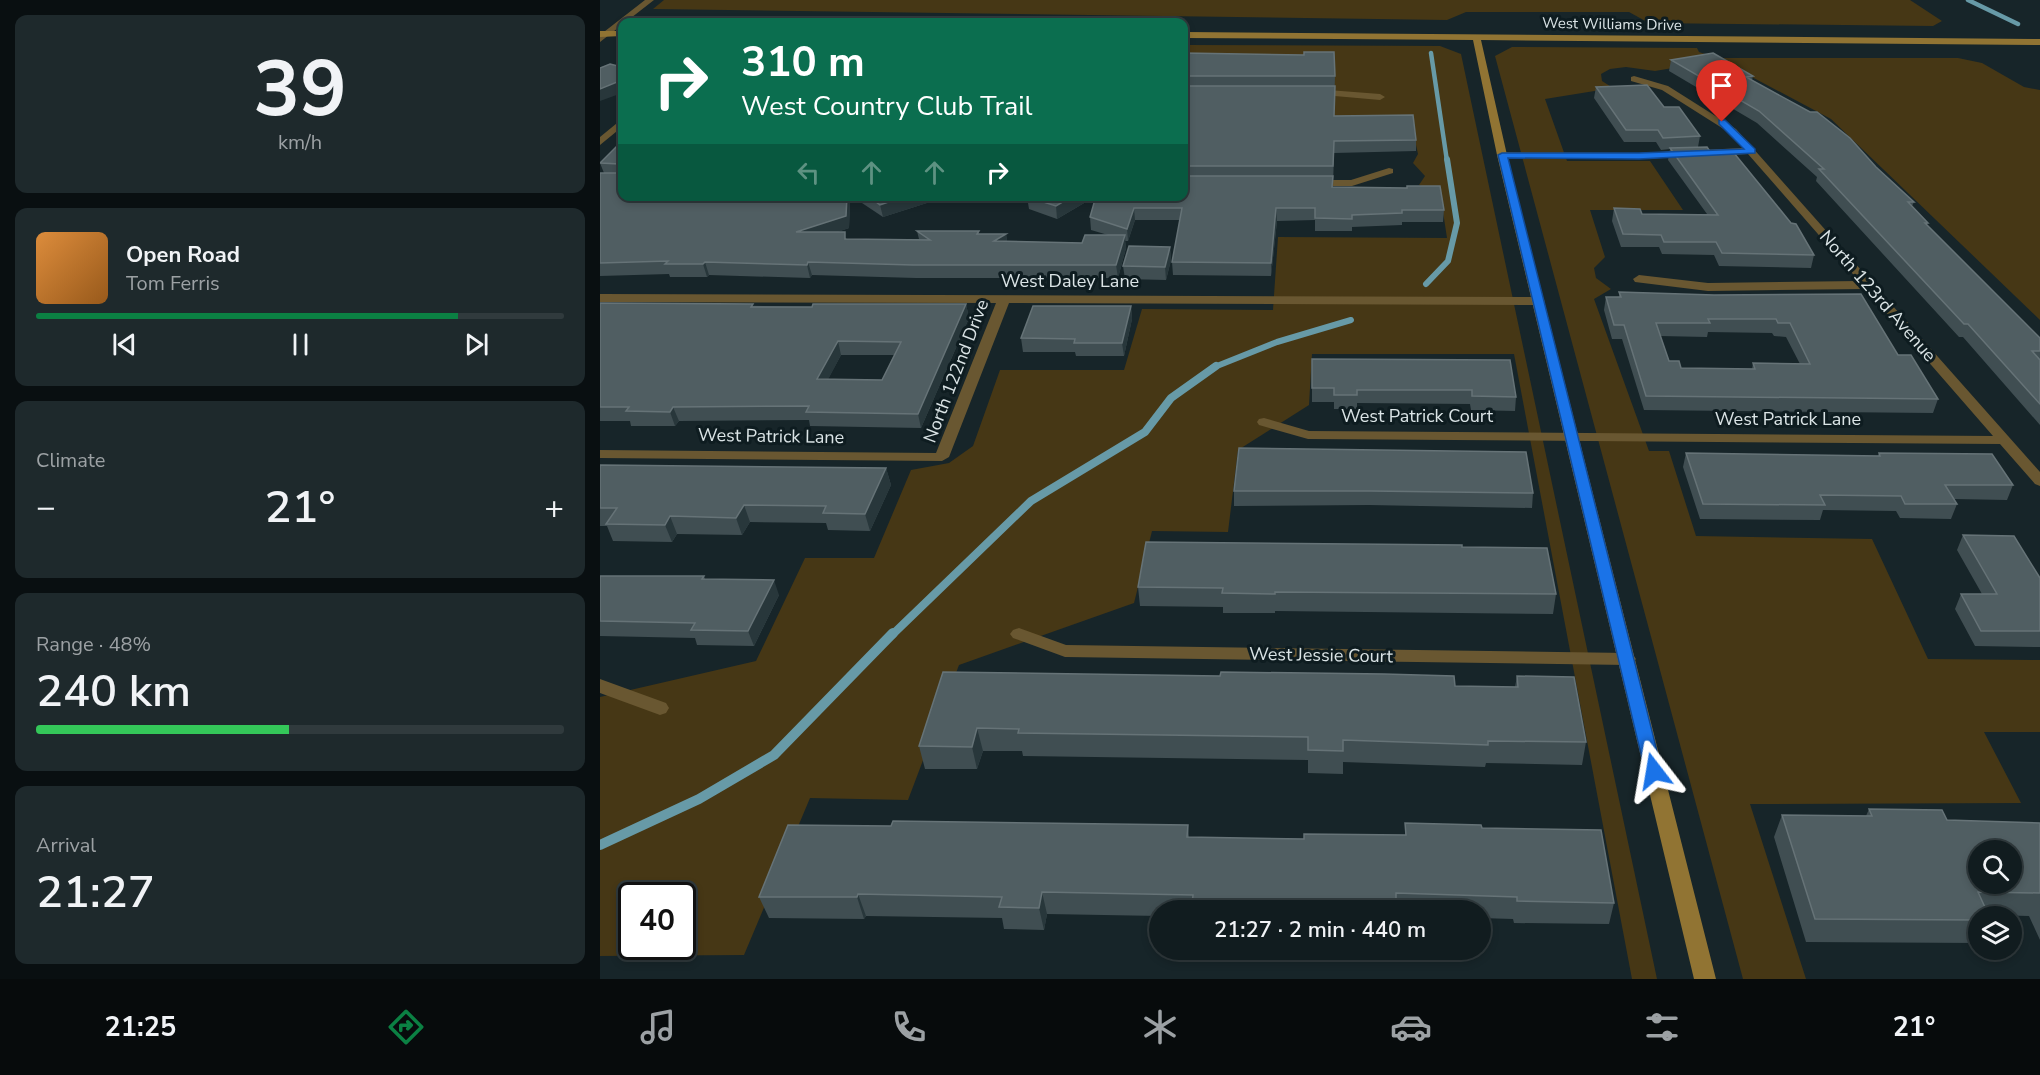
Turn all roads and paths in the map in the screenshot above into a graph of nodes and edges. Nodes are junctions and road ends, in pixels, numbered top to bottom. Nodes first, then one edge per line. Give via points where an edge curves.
1 (650, 0) edge
2 (626, 18) edge
3 (618, 24) edge
4 (618, 34) edge
5 (1188, 35) edge
6 (602, 36) edge
7 (1476, 36) junction
8 (2040, 42) edge
9 (1634, 79) dead end
10 (1302, 92) edge
11 (1380, 97) dead end
12 (618, 126) edge
13 (600, 142) edge
14 (1752, 151) junction
15 (1502, 155) junction
16 (1389, 171) dead end
17 (1296, 183) edge
18 (1639, 279) dead end
19 (1867, 285) junction
20 (600, 298) edge
21 (1004, 299) junction
22 (1539, 301) junction
23 (1264, 422) dead end
24 (1572, 436) junction
25 (2004, 440) junction
26 (600, 454) edge
27 (942, 457) joint
28 (2040, 481) edge
29 (1019, 634) dead end
30 (1627, 660) junction
31 (600, 686) edge
32 (660, 708) dead end
33 (1705, 979) edge

1 - 2 street
3 - 6 street
4 - 6 street
5 - 7 street, West Williams Drive
7 - 8 street, West Williams Drive
7 - 15 street
9 - 14 street, North 123rd Avenue via 1665,88 1722,122
10 - 11 street
12 - 13 street
14 - 15 street via 1650,156
14 - 19 street, North 123rd Avenue
15 - 22 street
16 - 17 street via 1352,183
18 - 19 street via 1708,287
19 - 25 street, North 123rd Avenue
20 - 21 street, West Daley Lane
21 - 22 street, West Daley Lane
21 - 27 street, North 122nd Drive
22 - 24 street
23 - 24 street, West Patrick Court via 1308,435
24 - 25 street, West Patrick Lane
24 - 30 street
25 - 28 street, North 123rd Avenue
26 - 27 street, West Patrick Lane
29 - 30 street, West Jessie Court via 1065,651
30 - 33 street
31 - 32 street

